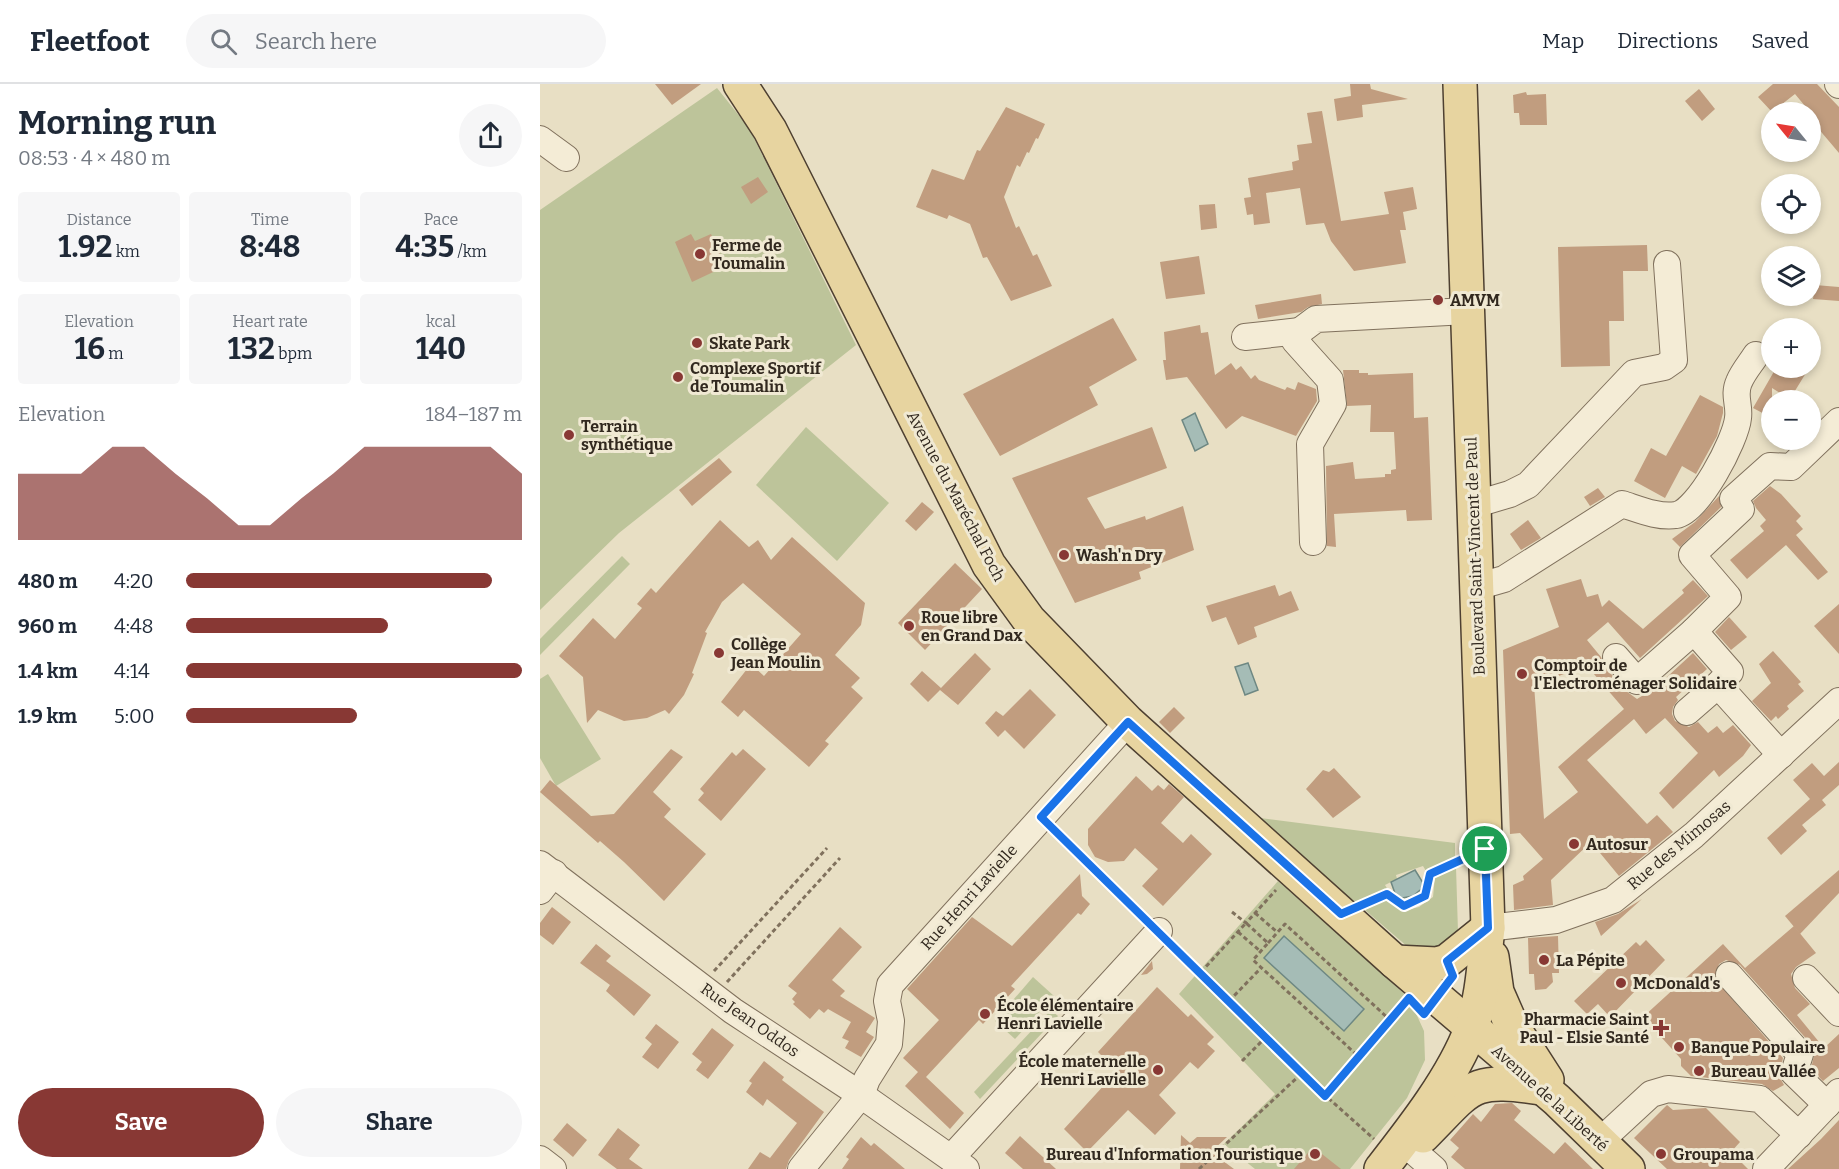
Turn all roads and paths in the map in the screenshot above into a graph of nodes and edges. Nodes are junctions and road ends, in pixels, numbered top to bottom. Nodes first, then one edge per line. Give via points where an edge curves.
1 (740, 84) edge
2 (1460, 84) edge
3 (540, 139) edge
4 (566, 158) dead end
5 (1667, 264) dead end
6 (1467, 312) junction
7 (1300, 331) junction
8 (1245, 337) dead end
9 (1756, 355) dead end
10 (1839, 421) edge
11 (1473, 505) junction
12 (1312, 542) dead end
13 (1476, 587) junction
14 (1694, 631) junction
15 (1616, 657) dead end
16 (1718, 685) junction
17 (1839, 701) edge
18 (1687, 712) dead end
19 (1128, 722) junction
20 (1781, 755) junction
21 (1041, 817) junction
22 (827, 848) dead end
23 (1485, 849) junction
24 (840, 858) dead end
25 (1293, 870) junction
26 (545, 876) edge
27 (1232, 912) dead end
28 (1255, 913) junction
29 (1341, 914) junction
30 (1245, 923) junction
31 (1488, 928) junction
32 (1159, 931) junction
33 (1238, 932) junction
34 (1277, 932) junction
35 (1268, 942) junction
36 (1260, 951) junction
37 (1395, 962) junction
38 (1261, 968) junction
39 (1201, 972) junction
40 (1730, 975) dead end
41 (708, 977) dead end
42 (1806, 978) dead end
43 (722, 988) dead end
44 (1409, 998) dead end
45 (1229, 1001) junction
46 (1839, 1013) edge
47 (1389, 1019) junction
48 (1472, 1027) junction
49 (1265, 1038) junction
50 (1358, 1056) junction
51 (1242, 1061) dead end
52 (1301, 1074) junction
53 (1549, 1094) junction
54 (861, 1095) junction
55 (1325, 1096) junction
56 (1833, 1099) edge
57 (1799, 1135) junction
58 (1599, 1142) junction
59 (1404, 1157) edge
60 (540, 1160) edge
61 (958, 1164) edge
62 (553, 1169) edge
63 (801, 1169) edge
64 (1199, 1169) edge
65 (1628, 1169) edge
66 (1766, 1169) edge

1 - 19 main road, Avenue du Maréchal Foch via 770,130 989,566 1029,620
2 - 6 main road, Boulevard Saint-Vincent de Paul
3 - 4 street
5 - 11 street via 1674,360 1664,367 1634,373 1528,485
6 - 7 street via 1316,319
6 - 11 main road, Boulevard Saint-Vincent de Paul
7 - 8 street
7 - 12 street via 1295,341 1330,380 1334,404 1310,444
9 - 13 street via 1738,383 1738,418 1727,450 1695,503 1677,515 1622,504 1504,579
10 - 14 street via 1791,467 1770,466 1733,499 1741,509 1692,555 1728,597
11 - 13 main road, Boulevard Saint-Vincent de Paul
13 - 23 main road, Boulevard Saint-Vincent de Paul
14 - 15 street via 1637,681
14 - 16 street via 1730,672
16 - 18 street
16 - 20 street
17 - 20 street, Rue des Mimosas
19 - 21 street, Rue Henri Lavielle
19 - 25 main road, Avenue du Maréchal Foch
20 - 31 street, Rue des Mimosas via 1694,836 1613,900 1556,920
21 - 32 path
21 - 54 street, Rue Henri Lavielle via 890,985 887,1001 891,1039
22 - 41 path
23 - 29 path via 1430,874 1425,896 1404,906 1387,894
23 - 31 main road, Boulevard Saint-Vincent de Paul
24 - 43 path
25 - 28 path
25 - 29 main road, Avenue du Maréchal Foch
26 - 54 street, Rue Jean Oddos via 733,1011
27 - 30 path
28 - 30 path
28 - 34 path
29 - 37 main road, Avenue du Maréchal Foch
30 - 33 path
30 - 35 path
31 - 37 main road via 1447,961
31 - 48 main road, Boulevard Saint-Vincent de Paul
31 - 53 main road via 1497,992 1511,1024 1539,1064
32 - 39 path
32 - 61 street
33 - 36 path
33 - 39 path
34 - 35 path
34 - 47 path via 1285,924
35 - 36 path
36 - 38 path via 1253,960
37 - 48 main road, Avenue du Maréchal Foch
38 - 45 path
38 - 50 path
39 - 45 path
40 - 56 street via 1800,1054 1794,1073
42 - 46 street
44 - 47 path
45 - 49 path
47 - 50 path
48 - 53 main road, Avenue de la Liberté
48 - 59 main road, Boulevard Saint-Vincent de Paul
49 - 51 path
49 - 52 path
50 - 55 path
52 - 55 path
52 - 64 path
53 - 58 main road, Avenue de la Liberté
53 - 59 main road via 1501,1082 1482,1084 1467,1092
54 - 61 street, Rue Jean Oddos
54 - 63 street, Rue Henri Lavielle
55 - 59 path
56 - 57 street
57 - 58 street via 1760,1099 1668,1089 1651,1094
57 - 66 street
58 - 65 main road, Avenue de la Liberté
60 - 62 street

